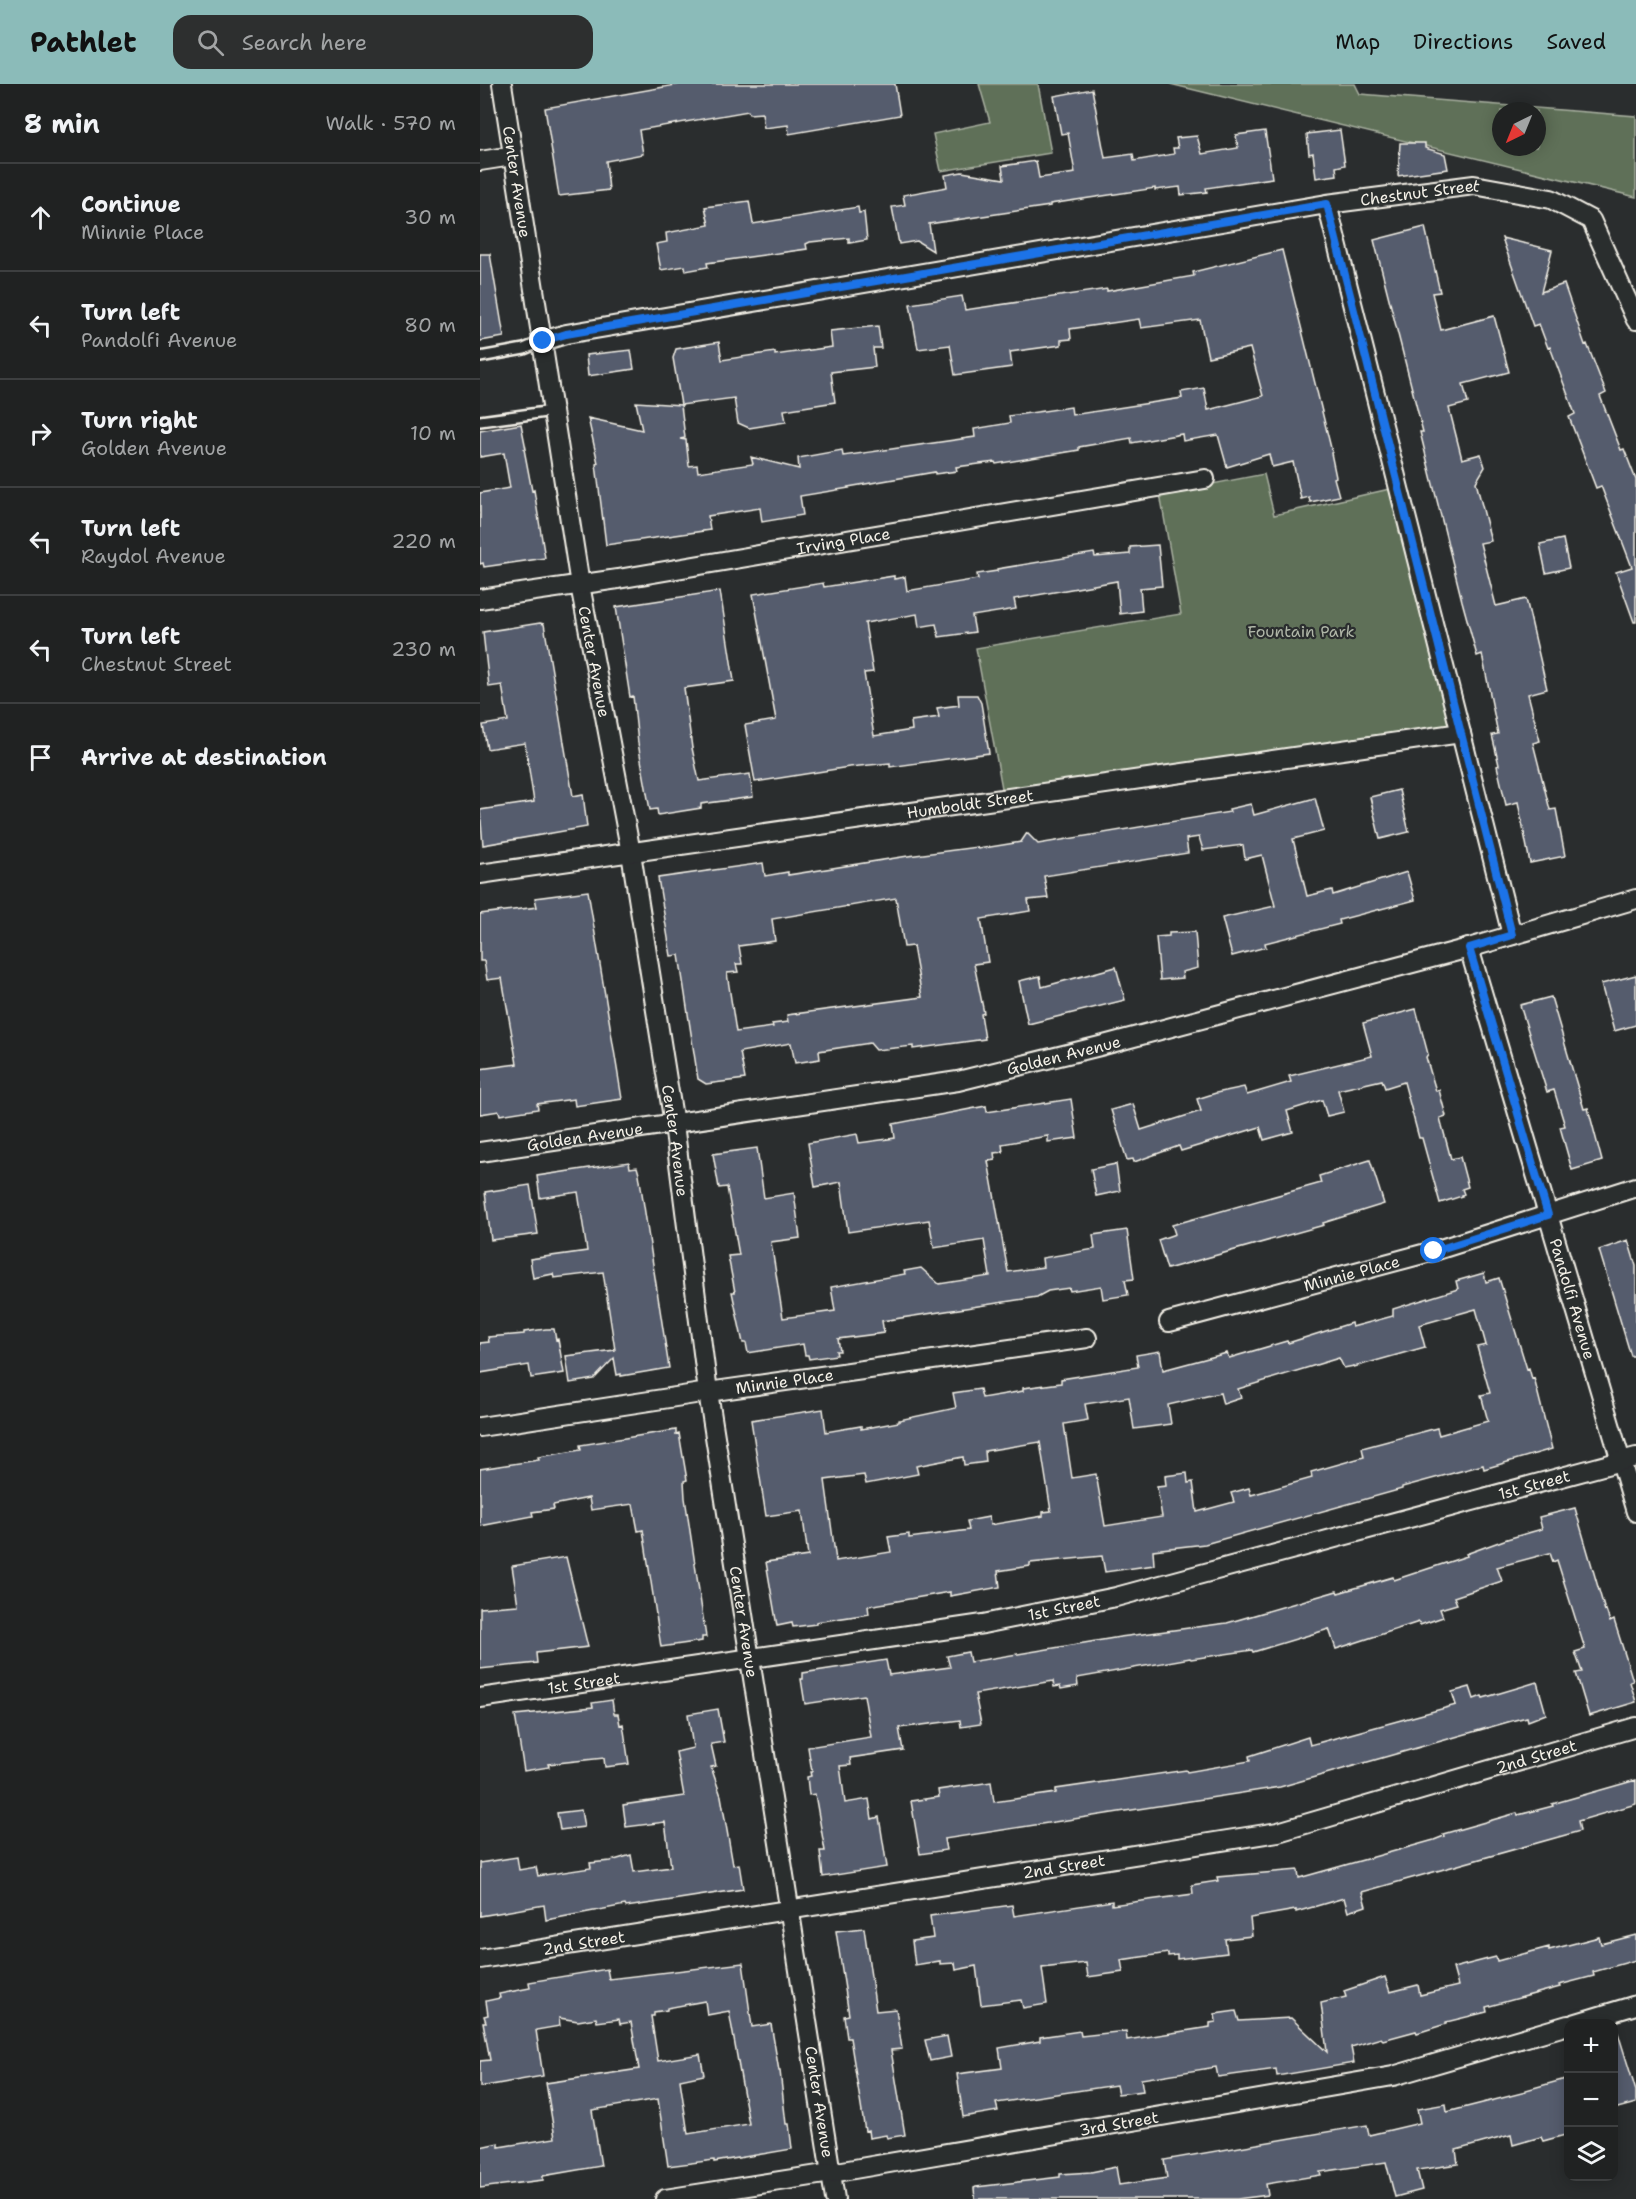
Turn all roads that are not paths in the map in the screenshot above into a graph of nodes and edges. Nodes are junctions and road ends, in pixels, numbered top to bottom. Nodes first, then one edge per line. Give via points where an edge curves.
1 (502, 84) edge
2 (512, 156) junction
3 (480, 161) edge
4 (1327, 204) junction
5 (1636, 320) edge
6 (543, 341) junction
7 (480, 357) edge
8 (553, 411) junction
9 (480, 421) edge
10 (1204, 479) dead end
11 (580, 585) junction
12 (480, 599) edge
13 (1461, 733) junction
14 (631, 853) junction
15 (480, 874) edge
16 (1636, 899) edge
17 (1512, 935) junction
18 (1469, 948) junction
19 (674, 1124) junction
20 (480, 1152) edge
21 (1636, 1187) edge
22 (1548, 1215) junction
23 (1169, 1322) dead end
24 (1087, 1338) dead end
25 (708, 1392) junction
26 (480, 1427) edge
27 (1629, 1459) edge
28 (1636, 1512) edge
29 (750, 1657) junction
30 (480, 1698) edge
31 (1636, 1728) edge
32 (789, 1910) junction
33 (480, 1959) edge
34 (1636, 2006) edge
35 (1591, 2019) edge
36 (1564, 2026) edge
37 (831, 2173) junction
38 (665, 2199) edge
39 (835, 2199) edge

1 - 2 street, Center Avenue
2 - 3 street
2 - 6 street, Center Avenue
4 - 5 street, Chestnut Street via 1474,185 1551,199 1591,220
4 - 6 street, Chestnut Street
4 - 13 street
6 - 7 lane via 524,349
6 - 8 street, Center Avenue
8 - 9 lane
8 - 11 street, Center Avenue
10 - 11 street, Irving Place
11 - 12 street, Irving Place
11 - 14 street, Center Avenue
13 - 14 street, Humboldt Street
13 - 17 street
14 - 15 street, Humboldt Street
14 - 19 street, Center Avenue
16 - 17 street, Golden Avenue
17 - 18 street, Golden Avenue
18 - 19 street, Golden Avenue via 958,1081
18 - 22 street, Pandolfi Avenue
19 - 20 street, Golden Avenue
19 - 25 street, Center Avenue
21 - 22 street, Minnie Place
22 - 23 street, Minnie Place via 1434,1251
22 - 27 street, Pandolfi Avenue
24 - 25 street, Minnie Place
25 - 26 street, Minnie Place
25 - 29 street, Center Avenue
27 - 28 street, Pandolfi Avenue
27 - 29 street, 1st Street via 1116,1597 983,1624
29 - 30 street, 1st Street
29 - 32 street, Center Avenue
31 - 32 street, 2nd Street via 1278,1832
32 - 33 street, 2nd Street
32 - 37 street, Center Avenue
34 - 35 street
36 - 37 street, 3rd Street via 1393,2076
37 - 38 street, 3rd Street
37 - 39 street, Center Avenue

